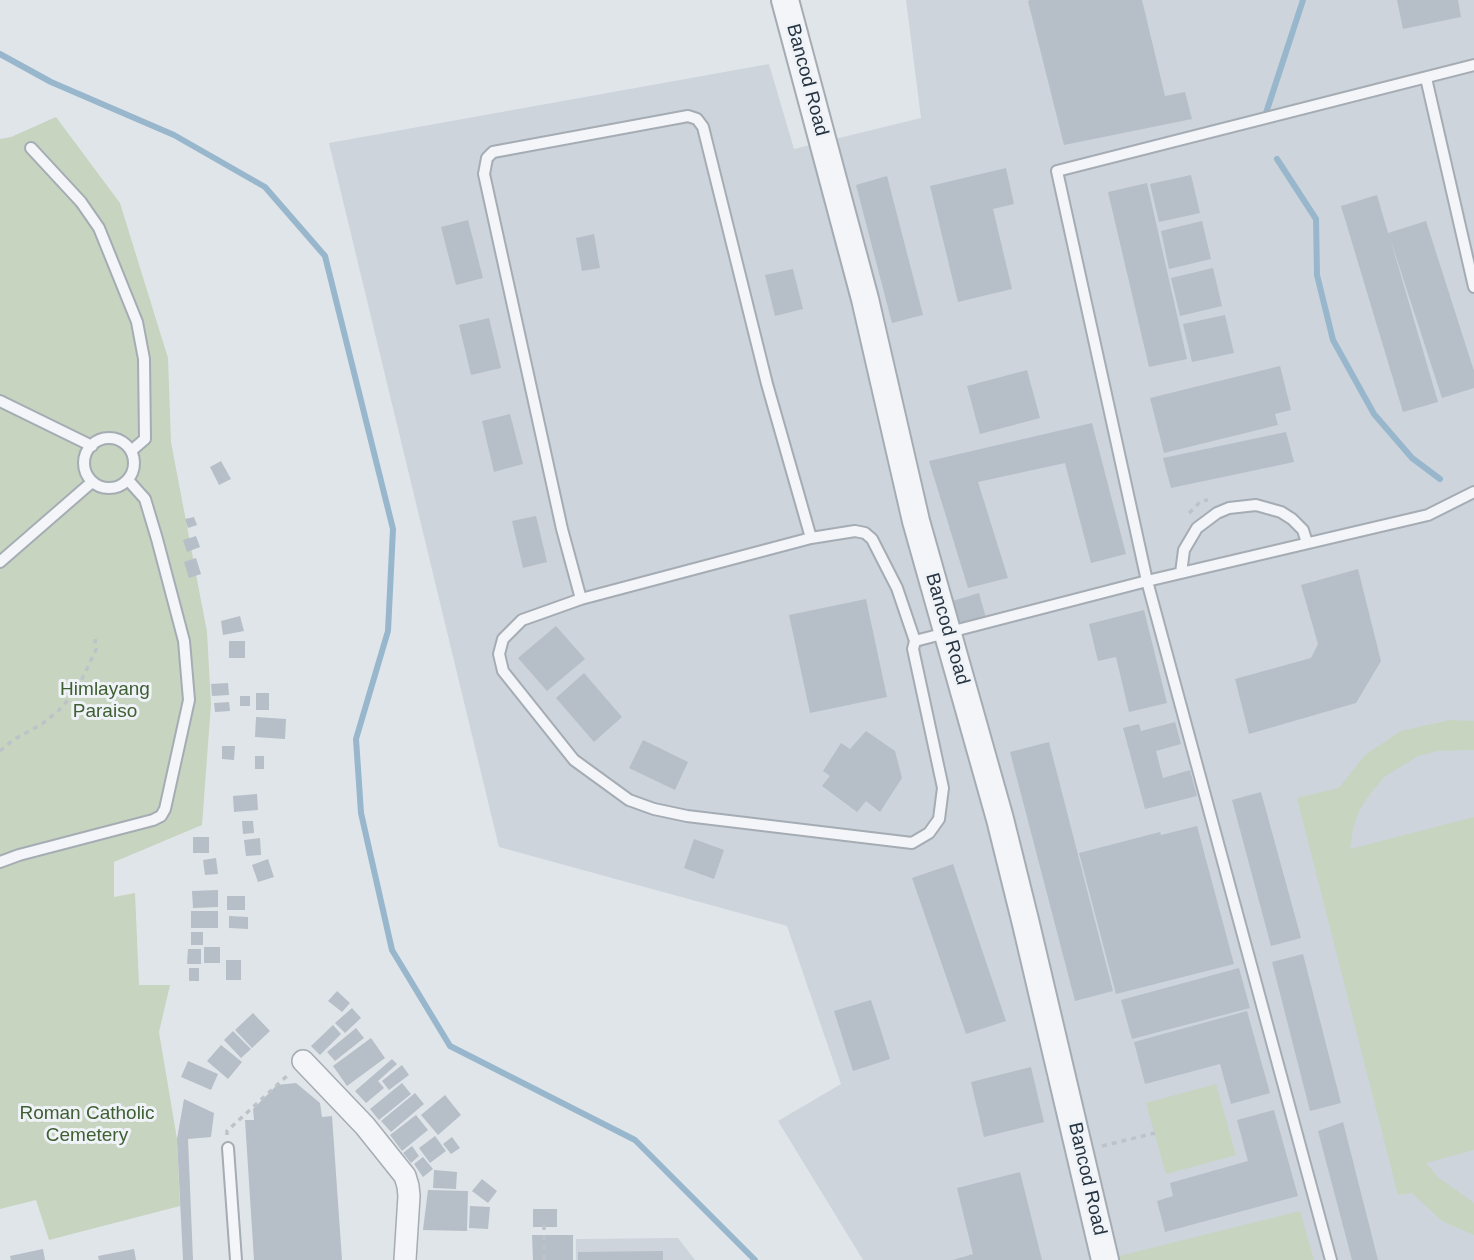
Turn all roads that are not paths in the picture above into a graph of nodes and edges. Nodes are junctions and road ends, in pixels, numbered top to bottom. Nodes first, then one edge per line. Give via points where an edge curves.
1 (785, 0) edge
2 (1474, 65) edge
3 (1426, 78) junction
4 (31, 148) dead end
5 (1474, 288) edge
6 (0, 401) edge
7 (92, 446) junction
8 (131, 451) junction
9 (128, 480) junction
10 (92, 481) junction
11 (1474, 492) edge
12 (811, 538) junction
13 (1307, 543) junction
14 (0, 562) edge
15 (1181, 573) junction
16 (1147, 581) junction
17 (581, 599) junction
18 (948, 632) junction
19 (915, 640) junction
20 (0, 862) edge
21 (303, 1061) road end
22 (228, 1147) road end
23 (236, 1260) edge
24 (405, 1260) edge
25 (1105, 1260) edge
26 (1331, 1260) edge

1 - 18 street, Bancod Road via 866,299 916,521
2 - 3 lane
3 - 5 lane
3 - 16 lane via 1057,171
4 - 8 lane via 81,202 99,229 136,322 144,359 145,439
6 - 7 lane
7 - 8 lane via 112,439
7 - 10 lane via 85,468
8 - 9 lane via 134,466
9 - 10 lane via 106,488
9 - 20 lane via 145,499 184,640 189,700 165,809 153,820
10 - 14 lane
11 - 13 lane via 1428,515
12 - 17 lane
12 - 17 lane via 698,119 688,116 494,152 487,158 484,174
12 - 19 lane via 866,533 897,588
13 - 15 lane
13 - 15 lane via 1303,530 1281,512 1255,505 1229,508 1207,519 1190,538
15 - 16 lane
16 - 18 lane
16 - 26 lane
17 - 19 lane via 522,620 503,639 499,654 503,671 584,768 629,800 665,811 912,843 929,833 939,819 943,788
18 - 19 lane
18 - 25 street, Bancod Road via 1026,924
21 - 24 street via 405,1176 409,1196
22 - 23 lane

